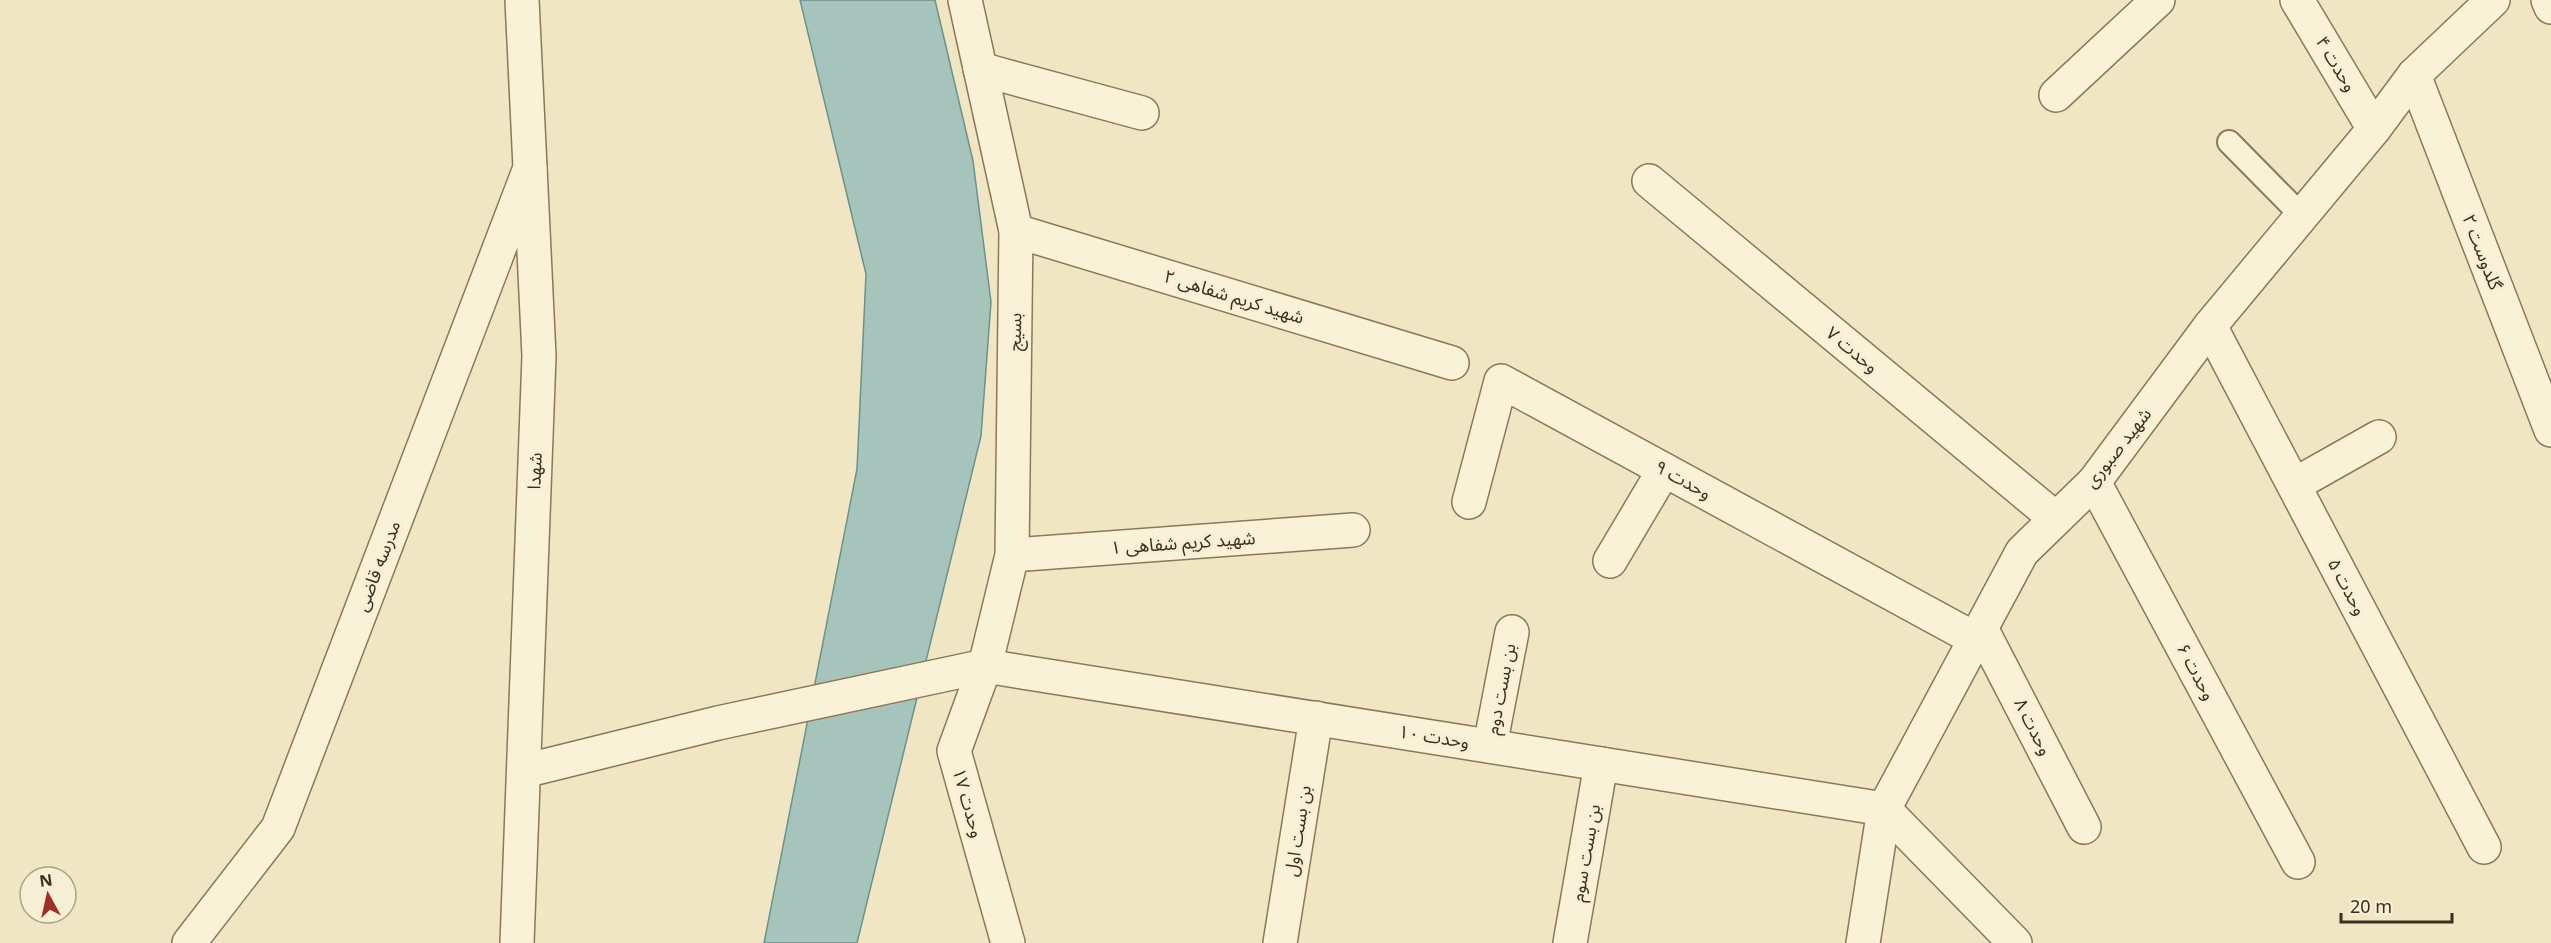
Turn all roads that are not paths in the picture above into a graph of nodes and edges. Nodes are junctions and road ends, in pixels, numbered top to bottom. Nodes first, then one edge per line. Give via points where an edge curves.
1 (522, 0) edge
2 (965, 0) edge
3 (2158, 0) edge
4 (2297, 0) edge
5 (2493, 0) edge
6 (2548, 0) edge
7 (2551, 7) edge
8 (980, 69) junction
9 (2414, 75) junction
10 (2056, 95) dead end
11 (1142, 113) dead end
12 (2374, 129) junction
13 (2229, 142) dead end
14 (530, 168) junction
15 (1649, 182) dead end
16 (2302, 216) junction
17 (1016, 231) junction
18 (2210, 326) junction
19 (1452, 363) dead end
20 (2551, 430) edge
21 (2379, 437) dead end
22 (1664, 470) junction
23 (2094, 482) junction
24 (2294, 485) junction
25 (1470, 502) dead end
26 (2055, 518) junction
27 (1353, 530) dead end
28 (1012, 555) junction
29 (1610, 561) dead end
30 (1512, 632) dead end
31 (1978, 633) junction
32 (985, 666) junction
33 (1316, 718) junction
34 (1490, 746) junction
35 (1601, 764) junction
36 (524, 771) junction
37 (1884, 808) junction
38 (2084, 827) dead end
39 (2484, 847) dead end
40 (2298, 862) dead end
41 (189, 943) edge
42 (517, 943) edge
43 (1008, 943) edge
44 (1280, 943) edge
45 (1570, 943) edge
46 (1863, 943) edge
47 (2015, 943) edge

1 - 14 street, شهدا
2 - 8 street, بسیج
3 - 10 street
4 - 12 street, وحدت ۴
5 - 9 street, شهید صبوری
6 - 7 street
8 - 11 street
8 - 17 street, بسیج
9 - 12 street, شهید صبوری
9 - 20 street, گلدوست ۲
12 - 16 street, شهید صبوری
13 - 16 lane
14 - 36 street, شهدا via 539,356
14 - 41 street, مدرسه قاضی via 278,828
15 - 26 street, وحدت ۷
16 - 18 street, شهید صبوری
17 - 19 street, شهید کریم شفاهی ۲
17 - 28 street, بسیج
18 - 23 street, شهید صبوری
18 - 24 street, وحدت ۵
21 - 24 street
22 - 25 street, وحدت ۹ via 1501,381
22 - 29 street
22 - 31 street, وحدت ۹
23 - 26 street, شهید صبوری
23 - 40 street, وحدت ۶
24 - 39 street, وحدت ۵
26 - 31 street, شهید صبوری via 2022,552
27 - 28 street, شهید کریم شفاهی ۱
28 - 32 street, بسیج
30 - 34 street, بن بست دوم
31 - 37 street, شهید صبوری
31 - 38 street, وحدت ۸
32 - 33 street, وحدت ۱۰
32 - 36 street via 718,723
32 - 43 street, وحدت ۱۷ via 954,751
33 - 34 street, وحدت ۱۰
33 - 44 street, بن بست اول
34 - 35 street, وحدت ۱۰
35 - 37 street, وحدت ۱۰
35 - 45 street, بن بست سوم
36 - 42 street, شهدا
37 - 46 street, شهید صبوری
37 - 47 street

